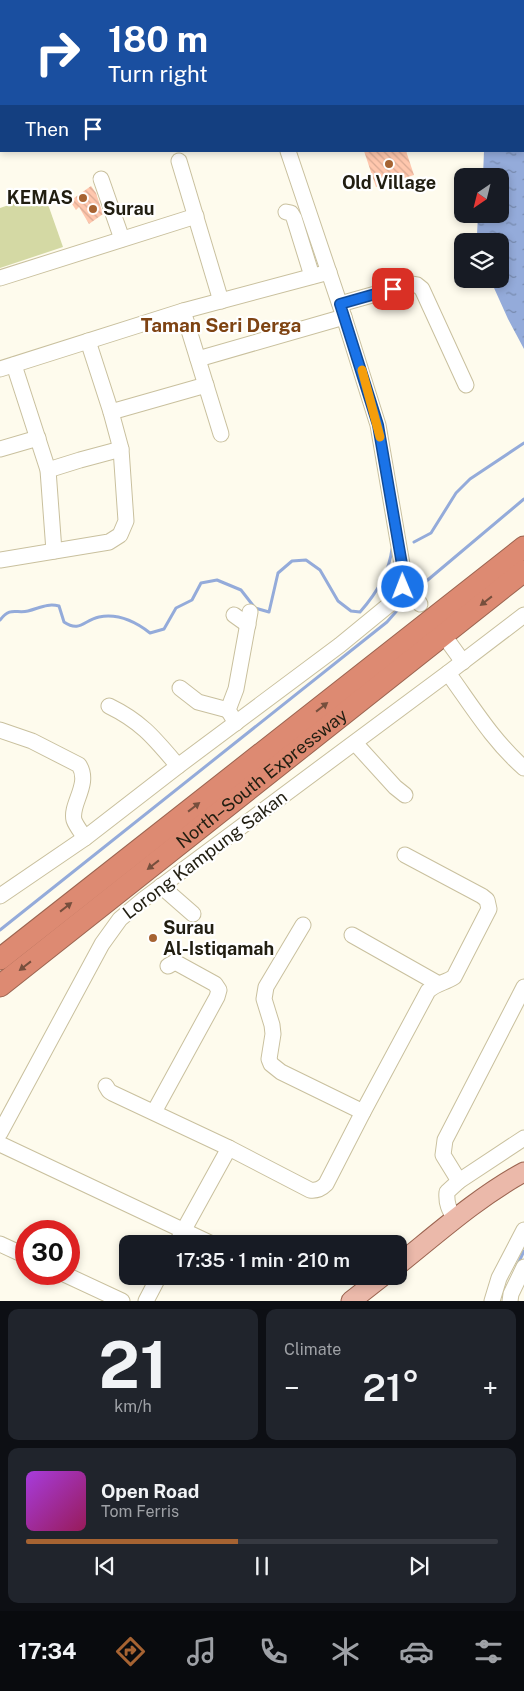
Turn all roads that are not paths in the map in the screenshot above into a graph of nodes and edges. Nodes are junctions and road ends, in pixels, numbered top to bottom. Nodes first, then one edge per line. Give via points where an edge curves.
1 (288, 152) edge
2 (179, 161) dead end
3 (101, 179) dead end
4 (286, 212) dead end
5 (196, 216) junction
6 (122, 239) junction
7 (329, 272) junction
8 (312, 276) junction
9 (0, 278) edge
10 (221, 301) junction
11 (183, 311) junction
12 (342, 311) junction
13 (88, 341) junction
14 (198, 359) junction
15 (7, 367) edge
16 (466, 385) dead end
17 (206, 386) junction
18 (111, 412) junction
19 (221, 434) dead end
20 (38, 438) junction
21 (0, 449) edge
22 (121, 449) junction
23 (48, 470) junction
24 (524, 547) edge
25 (54, 551) junction
26 (0, 560) edge
27 (524, 571) edge
28 (403, 587) junction
29 (420, 604) dead end
30 (234, 615) dead end
31 (524, 615) edge
32 (450, 644) dead end
33 (463, 662) junction
34 (448, 673) junction
35 (180, 688) dead end
36 (109, 706) dead end
37 (232, 716) junction
38 (0, 730) edge
39 (355, 743) junction
40 (178, 766) junction
41 (524, 768) edge
42 (405, 795) dead end
43 (85, 838) junction
44 (405, 855) dead end
45 (161, 886) junction
46 (0, 896) edge
47 (193, 914) dead end
48 (303, 925) dead end
49 (352, 935) dead end
50 (0, 959) edge
51 (168, 966) dead end
52 (437, 983) junction
53 (0, 986) edge
54 (524, 986) edge
55 (106, 1086) dead end
56 (154, 1112) junction
57 (363, 1112) junction
58 (0, 1133) edge
59 (524, 1138) edge
60 (0, 1144) edge
61 (229, 1148) junction
62 (524, 1172) edge
63 (459, 1181) junction
64 (454, 1219) junction
65 (183, 1230) junction
66 (524, 1230) edge
67 (180, 1235) edge
68 (193, 1235) edge
69 (0, 1244) edge
70 (15, 1251) edge
71 (407, 1258) edge
72 (524, 1267) edge
73 (80, 1281) edge
74 (154, 1285) edge
75 (371, 1285) edge
76 (380, 1285) edge
77 (122, 1301) edge
78 (146, 1301) edge
79 (351, 1301) edge
80 (365, 1301) edge
81 (492, 1301) edge
82 (510, 1301) edge

1 - 7 street
2 - 5 street
3 - 6 street
4 - 8 street via 294,218
5 - 6 street
5 - 10 street
6 - 9 street
7 - 8 street
7 - 12 street
8 - 10 street
10 - 11 street
11 - 13 street
11 - 14 street
12 - 14 street
12 - 16 street via 411,284 417,285 422,289
12 - 28 street via 378,425 404,576
13 - 15 street
13 - 18 street
14 - 17 street
15 - 20 street
17 - 18 street
17 - 19 street
18 - 22 street
20 - 21 street
20 - 23 street
22 - 23 street
22 - 25 street via 126,522 120,535 109,542
23 - 25 street
50 -> 24 highway, North–South Expressway
25 - 26 street
27 -> 53 highway, North–South Expressway
28 - 29 street
28 - 37 street via 390,604 347,639
30 - 37 street via 249,619
31 - 33 street, Lorong Kampung Sakan
32 - 33 street
33 - 34 street, Lorong Kampung Sakan
34 - 39 street, Lorong Kampung Sakan
34 - 41 street via 486,727
35 - 37 street via 198,702
36 - 40 street via 140,724
37 - 40 street
38 - 43 street via 32,741 79,765 83,778 74,821
39 - 42 street
39 - 45 street, Lorong Kampung Sakan
40 - 43 street
43 - 46 street
44 - 52 street via 482,896 489,905 458,972 450,980
45 - 47 street
45 - 58 street, Lorong Kampung Sakan via 130,909 102,944
48 - 57 street via 264,994 273,1034 269,1059 281,1072
49 - 52 street
51 - 56 street via 175,962 215,984 219,990
52 - 57 street via 428,991
54 - 63 street via 445,1140 443,1155
55 - 56 street via 109,1091
56 - 61 street
57 - 61 street via 326,1184 315,1191
59 - 63 street
60 - 65 street
61 - 65 street
62 - 64 main road
63 - 64 street via 446,1192 448,1208
64 - 71 main road
65 - 67 street
65 - 68 street
66 - 81 street via 499,1278
69 - 70 street
72 - 82 street
73 - 77 street
74 - 78 street
75 - 79 main road
76 - 80 main road

